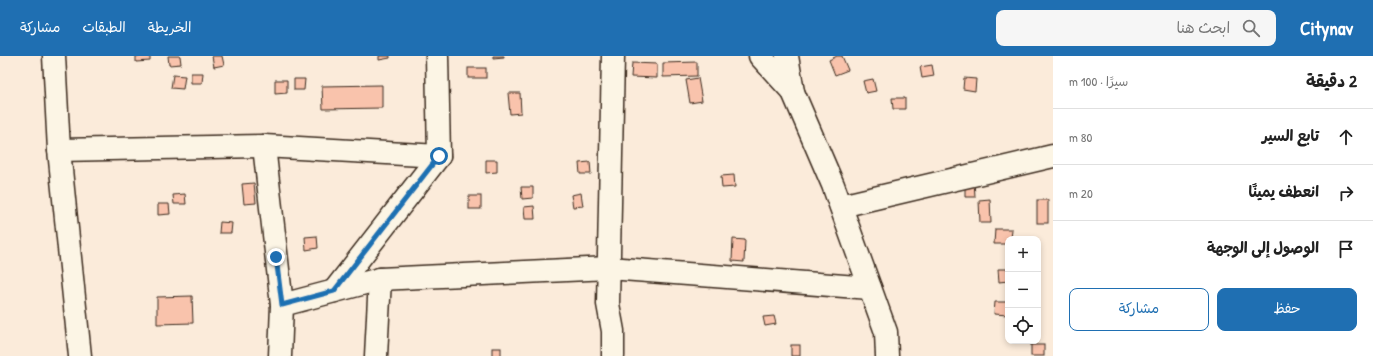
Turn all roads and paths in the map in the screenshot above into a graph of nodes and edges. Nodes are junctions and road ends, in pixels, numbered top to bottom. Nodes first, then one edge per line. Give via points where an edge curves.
1 (54, 56) edge
2 (437, 56) edge
3 (613, 56) edge
4 (760, 56) edge
5 (787, 56) edge
6 (793, 92) junction
7 (264, 146) junction
8 (59, 150) junction
9 (439, 156) junction
10 (1053, 156) edge
11 (841, 206) junction
12 (609, 268) junction
13 (380, 279) junction
14 (870, 288) junction
15 (334, 291) junction
16 (282, 305) junction
17 (80, 356) edge
18 (280, 356) edge
19 (376, 356) edge
20 (613, 356) edge
21 (887, 356) edge

1 - 8 street
2 - 9 street
3 - 12 street
4 - 6 street
5 - 6 street
6 - 11 street
7 - 8 street
7 - 9 street
7 - 16 street
8 - 17 street
9 - 15 street
10 - 11 street
11 - 14 street
12 - 13 street
12 - 14 street
12 - 20 street via 608,304 613,331
13 - 15 street
13 - 19 street
14 - 21 street via 886,332
15 - 16 street
16 - 18 street

